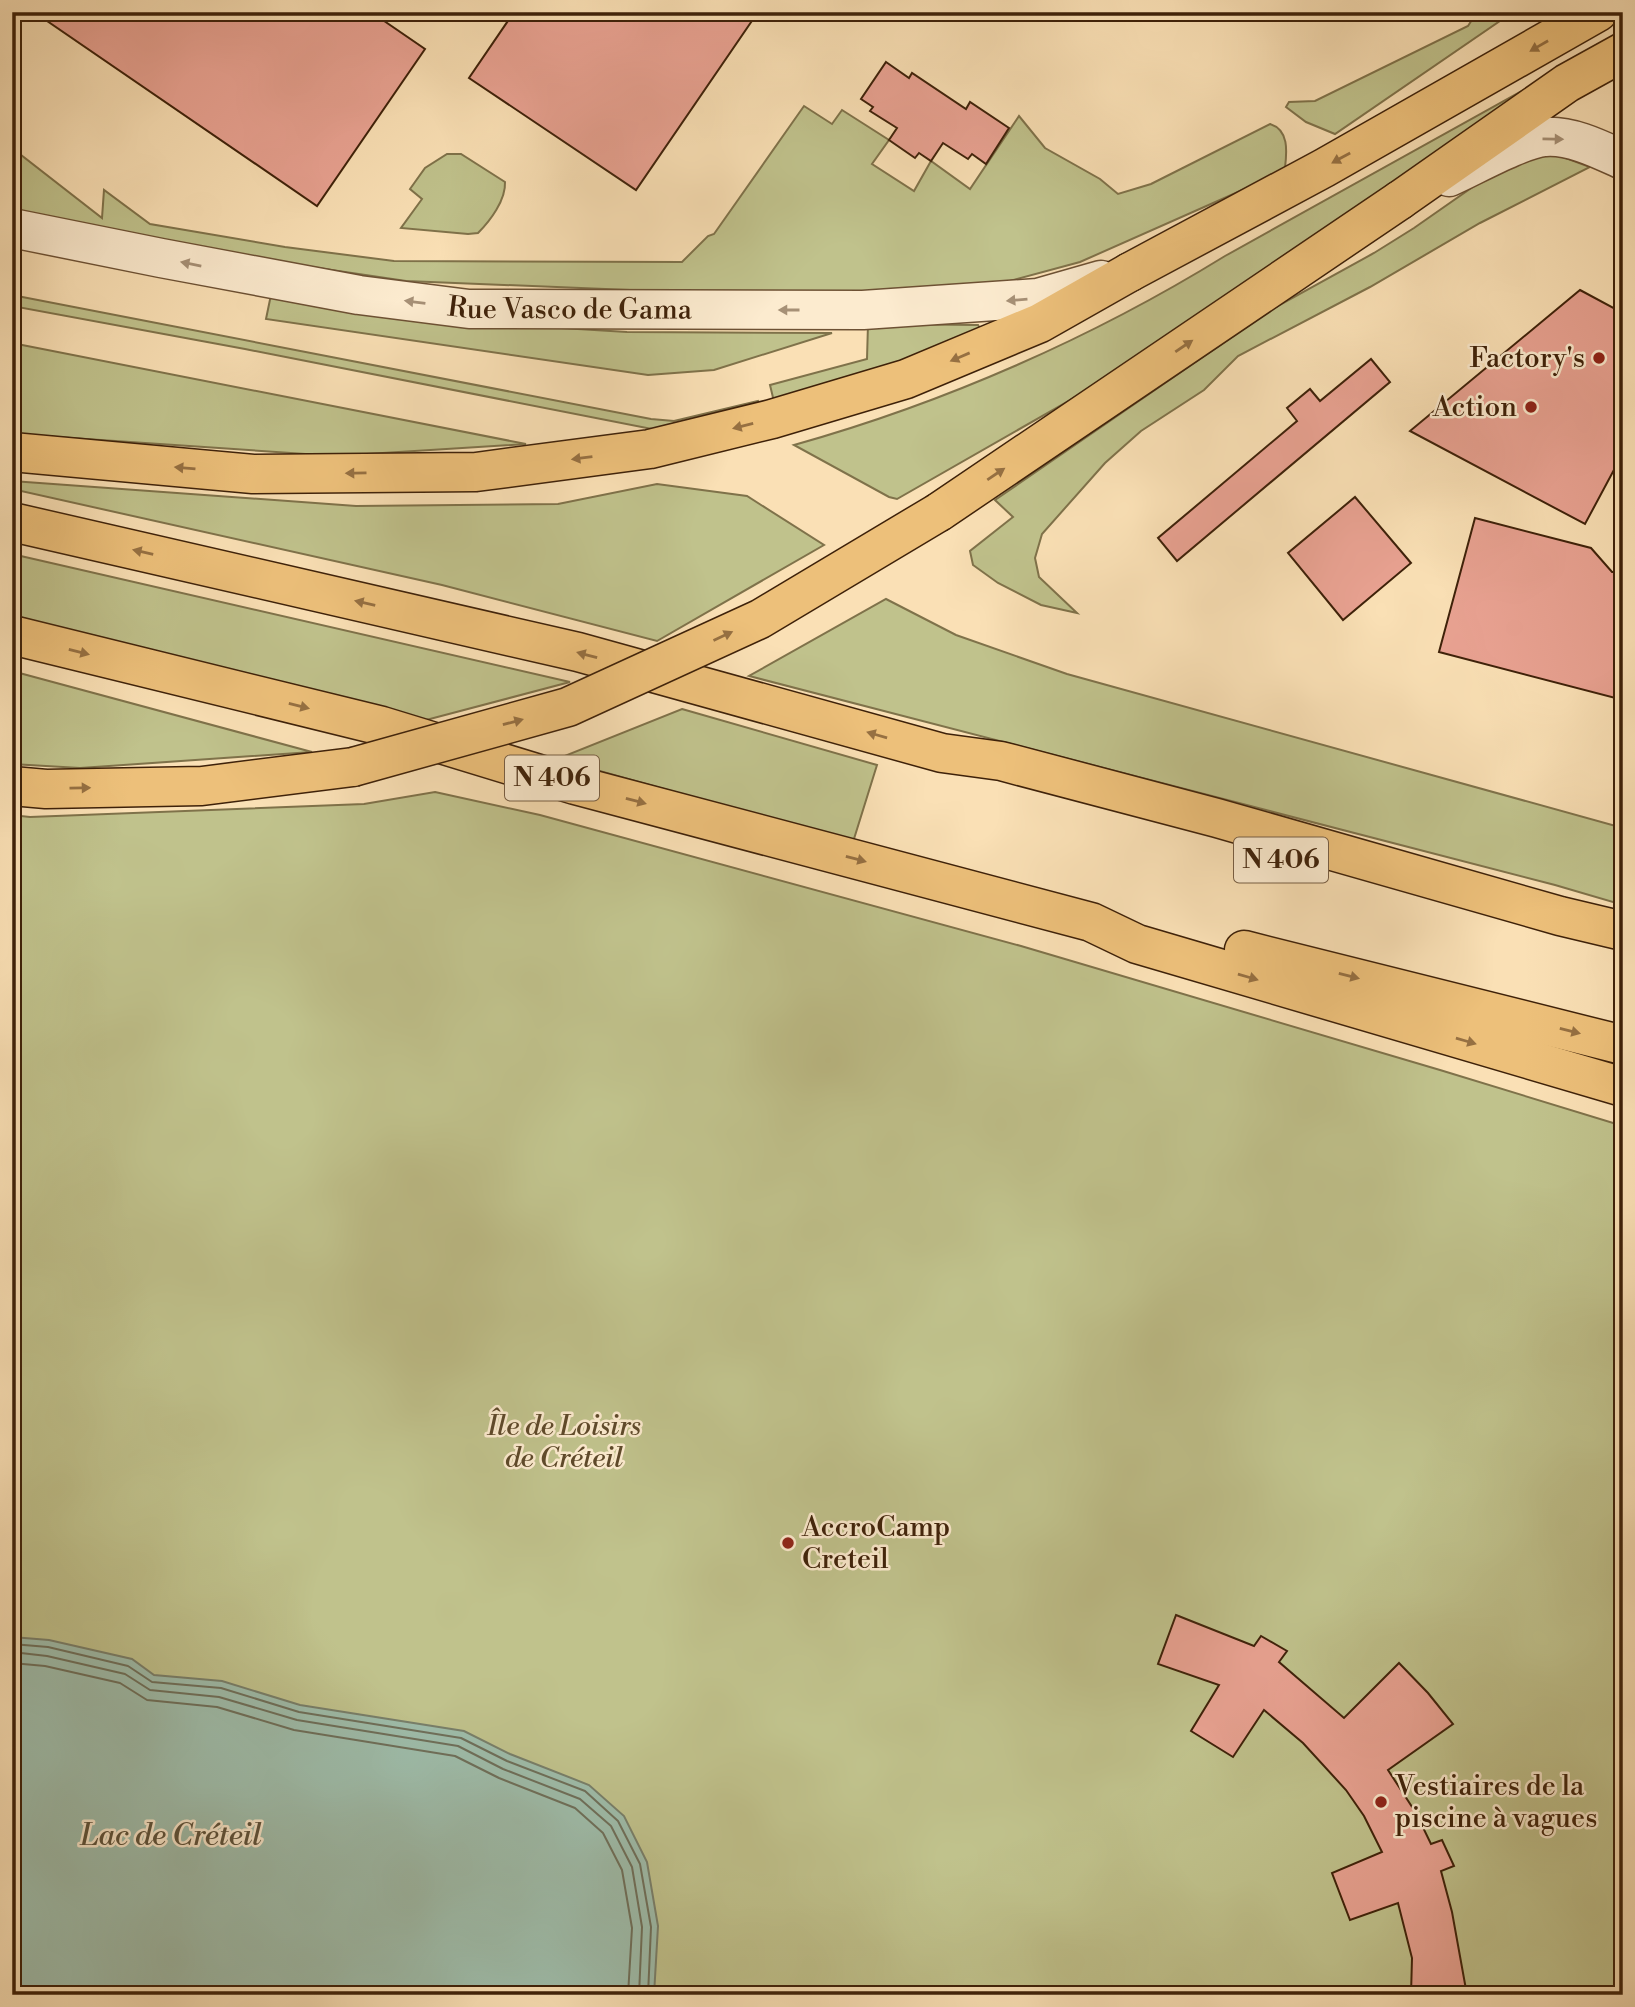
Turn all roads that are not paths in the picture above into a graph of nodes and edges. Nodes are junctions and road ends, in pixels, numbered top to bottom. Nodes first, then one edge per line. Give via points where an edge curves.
1 (1598, 12) edge
2 (1623, 52) edge
3 (1623, 160) edge
4 (1399, 200) junction
5 (12, 228) edge
6 (1130, 272) junction
7 (12, 452) edge
8 (12, 522) edge
9 (12, 635) edge
10 (942, 753) junction
11 (12, 786) edge
12 (1091, 922) junction
13 (1623, 931) edge
14 (1623, 959) edge
15 (1623, 1045) edge
16 (1623, 1087) edge

1 -> 6 main road
2 - 4 main road via 1567,83
4 -> 3 street via 1546,137 1594,146
11 -> 4 main road, bridge via 202,786 353,767 568,707 760,619 939,512
6 -> 5 street, Rue Vasco de Gama via 1038,298 876,309 469,309 359,295
6 -> 7 main road via 1040,323 906,379 650,449 476,472 266,474
10 -> 8 main road, N 406 via 578,652
9 -> 12 main road, N 406 via 382,726 588,788
10 - 13 main road via 1001,761
10 - 14 main road, N 406 via 994,777
12 -> 15 main road via 1144,925
12 -> 16 main road, N 406 via 1137,944

